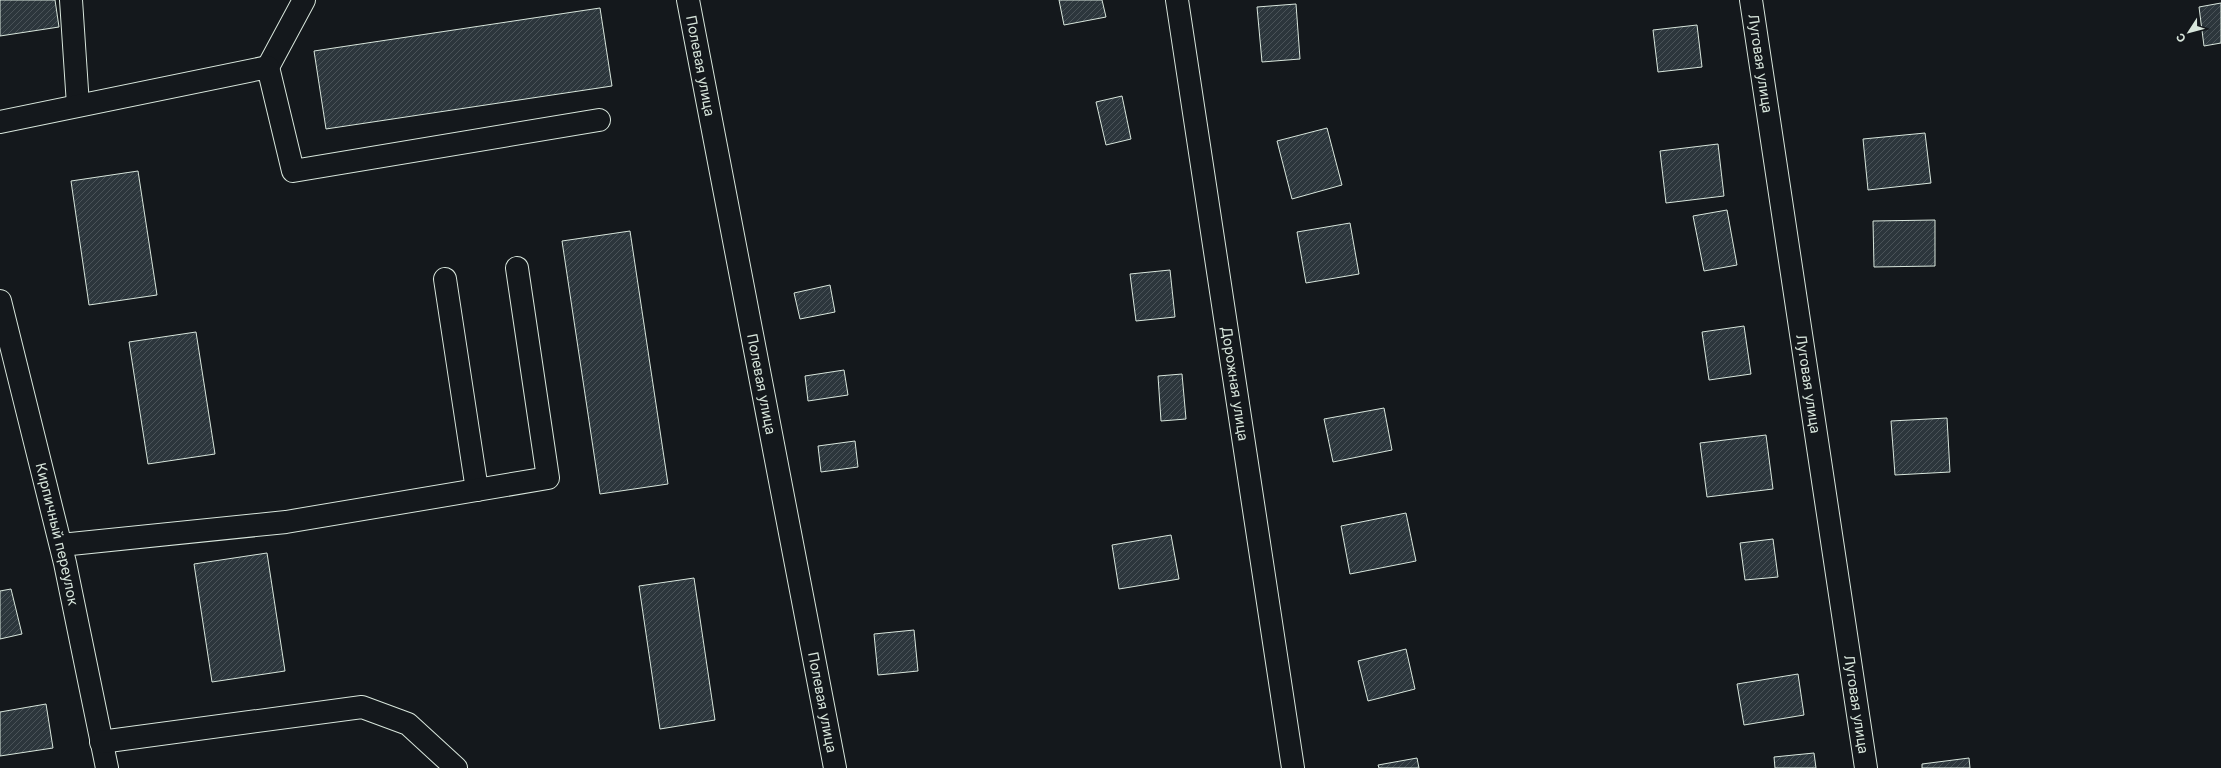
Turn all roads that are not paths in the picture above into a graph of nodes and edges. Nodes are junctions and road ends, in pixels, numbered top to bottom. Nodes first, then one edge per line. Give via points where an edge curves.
1 (71, 0) edge
2 (304, 0) edge
3 (688, 0) edge
4 (1177, 0) edge
5 (1751, 0) edge
6 (268, 67) junction
7 (78, 105) junction
8 (599, 120) dead end
9 (0, 122) edge
10 (517, 268) dead end
11 (445, 279) dead end
12 (0, 301) edge
13 (477, 490) junction
14 (61, 545) junction
15 (101, 742) junction
16 (106, 768) edge
17 (456, 768) edge
18 (835, 768) edge
19 (1293, 768) edge
20 (1866, 768) edge

1 - 7 street
2 - 6 street
3 - 18 street, Полевая улица
4 - 19 street, Дорожная улица
5 - 20 street, Луговая улица
6 - 7 street
6 - 8 street via 293,171
7 - 9 street
10 - 13 street via 548,478
11 - 13 street
12 - 14 street, Кирпичный переулок
13 - 14 street via 286,522
14 - 15 street, Кирпичный переулок
15 - 16 street, Кирпичный переулок
15 - 17 street via 362,707 408,724

